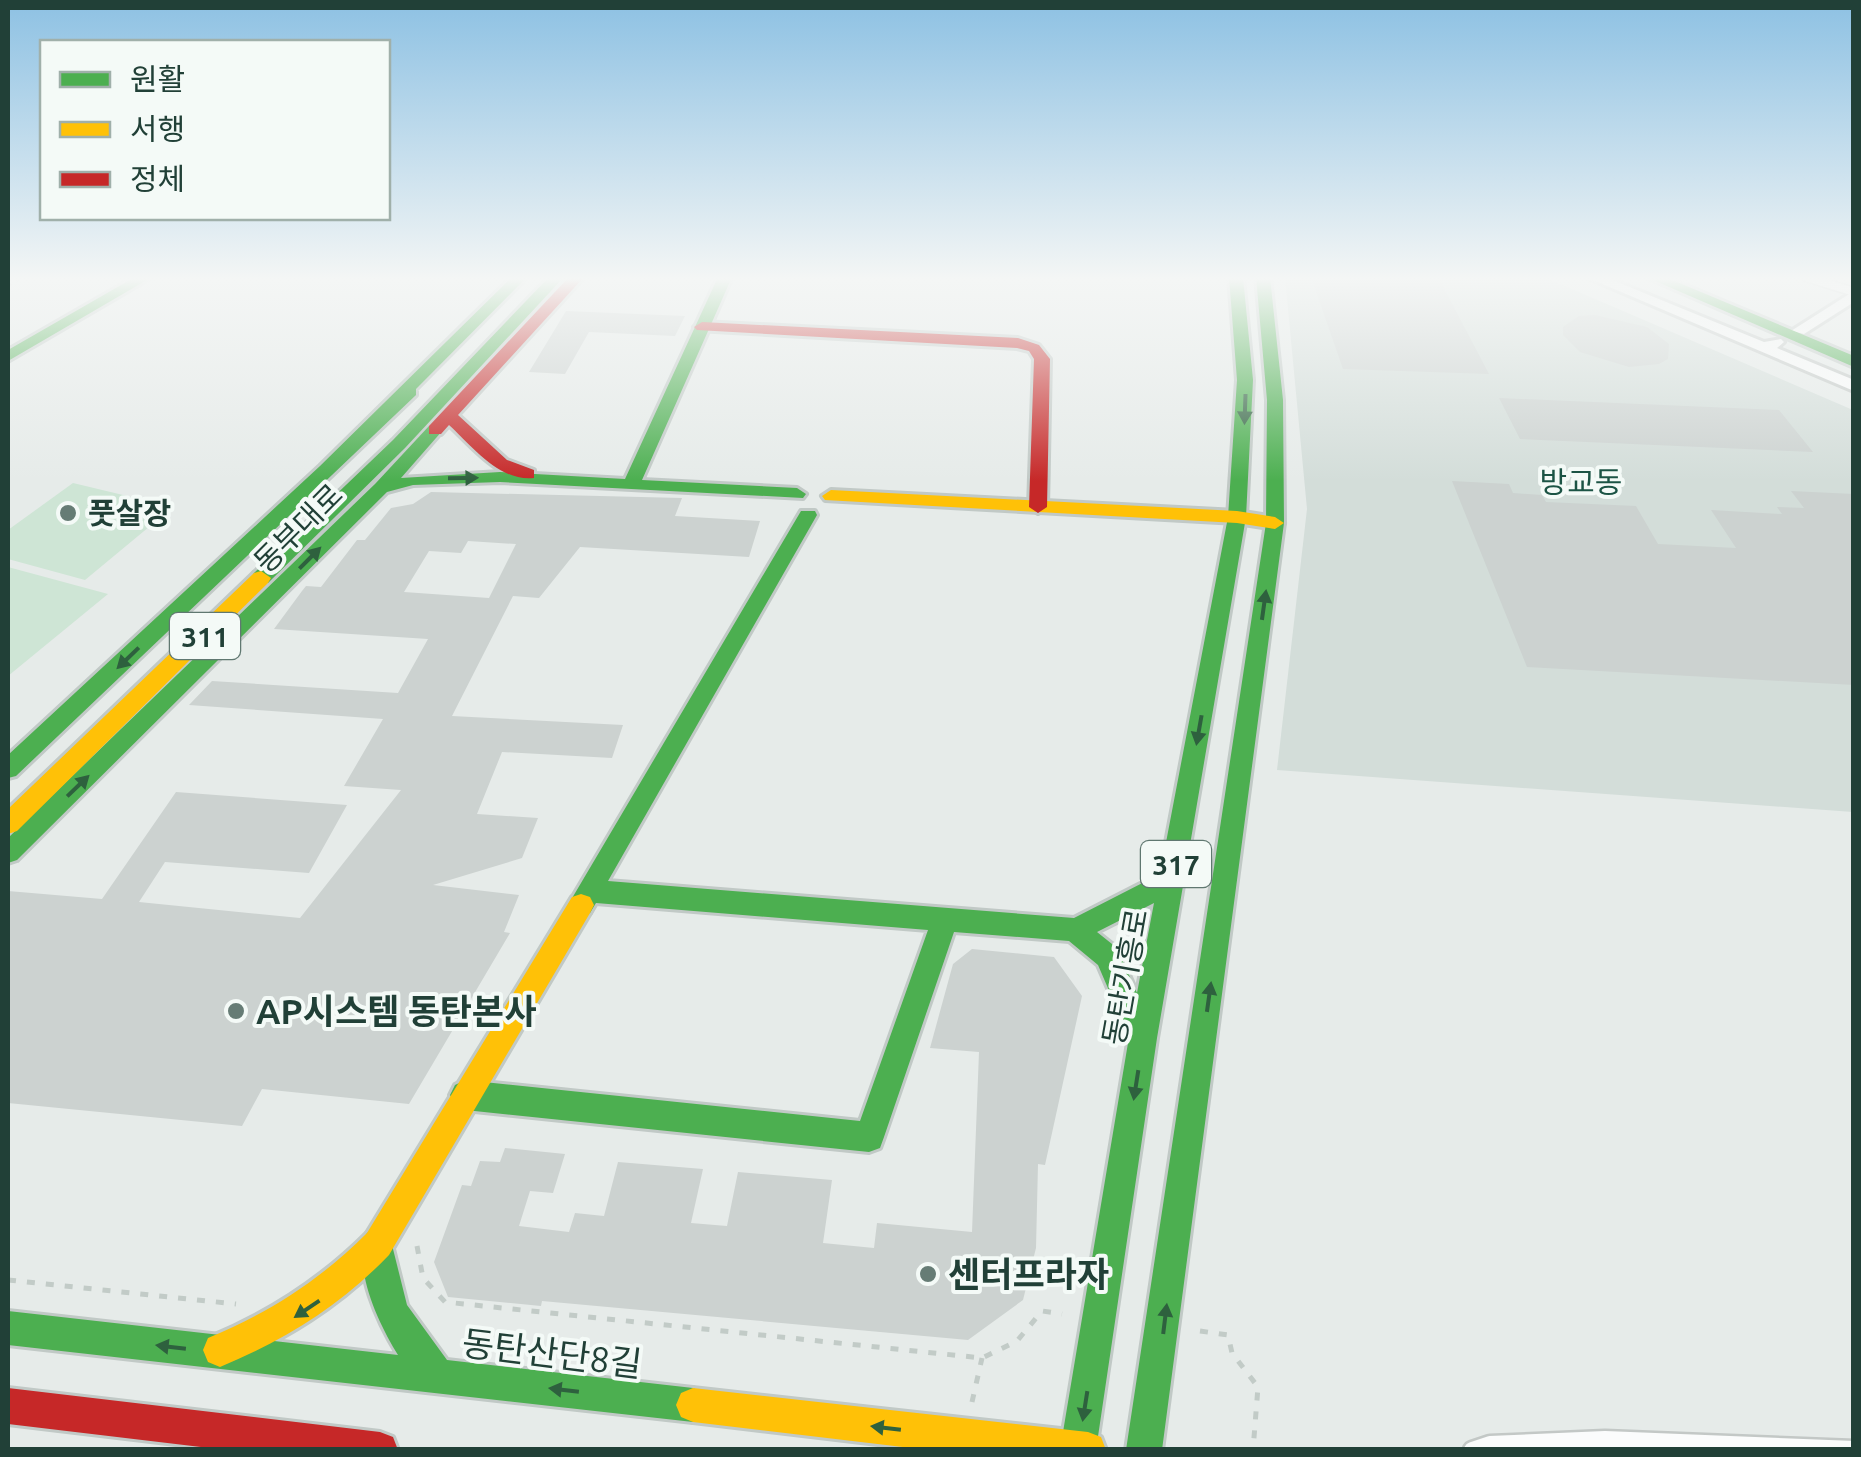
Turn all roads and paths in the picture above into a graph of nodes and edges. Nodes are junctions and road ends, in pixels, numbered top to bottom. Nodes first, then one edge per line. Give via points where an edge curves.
1 (452, 345) edge
2 (455, 345) edge
3 (477, 345) edge
4 (487, 345) edge
5 (515, 345) edge
6 (694, 345) edge
7 (1024, 345) edge
8 (1243, 345) edge
9 (1271, 345) edge
10 (1770, 345) edge
11 (1814, 345) edge
12 (1854, 362) edge
13 (1854, 386) edge
14 (450, 416) junction
15 (326, 470) junction
16 (546, 480) junction
17 (631, 484) junction
18 (381, 488) junction
19 (802, 504) junction
20 (1038, 507) junction
21 (1236, 517) junction
22 (1275, 523) junction
23 (8, 769) edge
24 (8, 796) edge
25 (8, 824) edge
26 (8, 853) edge
27 (1173, 879) junction
28 (590, 891) junction
29 (945, 920) junction
30 (1075, 930) junction
31 (1143, 1038) junction
32 (465, 1096) junction
33 (378, 1244) junction
34 (417, 1245) dead end
35 (8, 1280) edge
36 (243, 1305) dead end
37 (1042, 1312) dead end
38 (8, 1328) edge
39 (1228, 1334) dead end
40 (216, 1352) junction
41 (436, 1375) junction
42 (8, 1406) edge
43 (117, 1419) junction
44 (327, 1447) edge
45 (1081, 1449) edge
46 (1854, 1449) edge
47 (161, 1450) edge
48 (380, 1450) edge
49 (1144, 1450) edge
50 (1254, 1450) edge
51 (1472, 1450) edge

1 - 15 main road
2 - 15 main road
3 - 24 main road, 동부대로 / 311
4 - 25 main road, 동부대로 / 311 via 399,444
5 - 14 main road, 동부대로
6 - 17 main road
7 - 20 main road via 1042,359
8 -> 21 main road, 동탄기흥로 / 317
9 - 22 main road, 317 via 1280,448
10 - 13 street
11 - 12 main road
14 - 16 main road via 501,464
14 - 18 main road, 동부대로
15 -> 23 main road, 동부대로
16 - 17 main road
18 -> 16 main road via 451,478
17 - 19 main road
26 -> 18 main road, 동부대로
19 - 20 main road via 826,511 831,496
19 - 28 main road
20 - 21 main road
21 - 22 main road
21 -> 27 main road, 동탄기흥로 / 317
49 -> 22 main road, 317
27 - 30 main road
27 - 31 main road, 동탄기흥로 / 317
28 - 29 main road
28 - 32 main road
29 - 30 main road
29 - 32 main road via 869,1137
30 - 31 main road via 1108,958
31 -> 45 main road, 동탄기흥로 / 317
32 - 33 main road
33 -> 40 main road via 310,1309
33 - 41 main road via 384,1301 409,1347
34 - 37 path via 425,1286 445,1302 982,1358 1014,1345
35 - 36 path
40 -> 38 main road, 동탄산단8길
39 - 50 path via 1232,1353 1258,1387
40 - 41 main road, 동탄산단8길
45 -> 41 main road, 동탄산단8길
42 - 43 main road
43 - 44 main road
43 - 47 main road
44 - 48 main road
46 - 51 lane via 1605,1439

